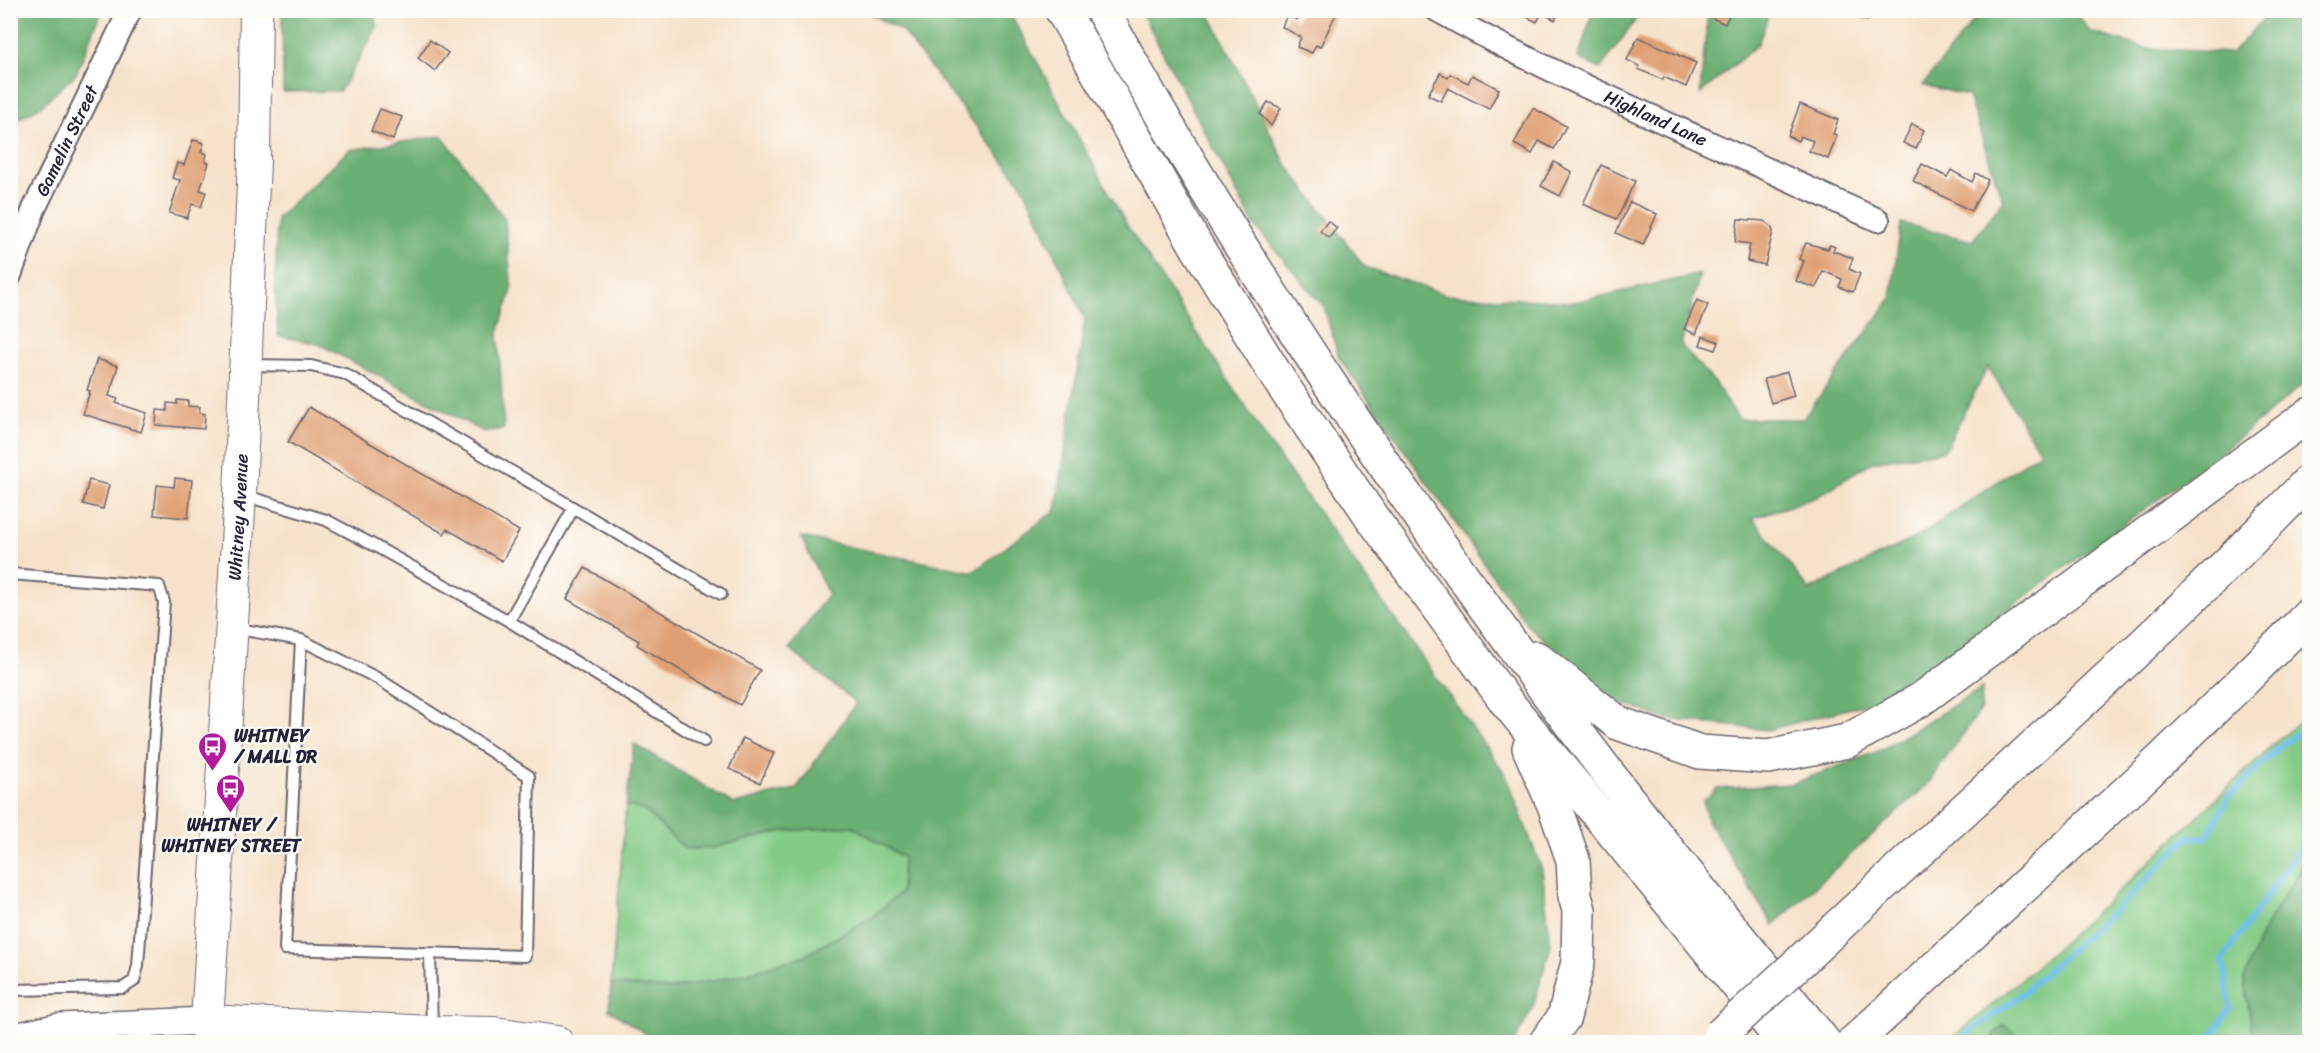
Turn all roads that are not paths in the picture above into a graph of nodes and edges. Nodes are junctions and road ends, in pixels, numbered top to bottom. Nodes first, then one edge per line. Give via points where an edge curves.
1 (130, 10) edge
2 (256, 10) edge
3 (1062, 10) edge
4 (1102, 10) edge
5 (1437, 10) edge
6 (1878, 220) dead end
7 (10, 275) edge
8 (244, 365) junction
9 (2310, 414) edge
10 (2310, 480) edge
11 (240, 495) junction
12 (573, 509) junction
13 (10, 574) edge
14 (721, 594) dead end
15 (2310, 614) edge
16 (509, 621) junction
17 (231, 627) junction
18 (1505, 633) junction
19 (301, 640) junction
20 (1513, 710) junction
21 (704, 741) dead end
22 (430, 954) junction
23 (10, 990) edge
24 (207, 1032) edge
25 (432, 1037) edge
26 (10, 1038) edge
27 (1859, 1038) edge
28 (1715, 1039) edge
29 (362, 1042) edge
30 (557, 1042) edge
31 (1546, 1042) edge
32 (1784, 1042) edge
33 (1824, 1042) edge

1 - 7 street, Gamelin Street via 34,209
2 - 8 main road, Whitney Avenue via 254,160
3 - 20 highway via 1179,218 1279,380 1385,537
4 - 18 highway via 1183,153 1285,316
5 - 6 street, Highland Lane via 1618,102
8 - 11 main road, Whitney Avenue
8 - 12 lane via 311,366 345,374
9 - 18 highway via 1920,700 1847,741 1768,757 1700,752 1618,723
10 - 28 highway, bridge via 2131,658
11 - 16 lane via 326,520
11 - 17 main road, Whitney Avenue
12 - 14 lane
12 - 16 lane
13 - 23 lane via 159,586 164,602 134,981 123,988
15 - 27 highway via 2142,778
16 - 21 lane
17 - 19 lane
17 - 24 main road, Whitney Avenue
18 - 33 highway via 1639,812
19 - 22 lane via 285,949
19 - 22 lane via 376,678 529,776 525,956
20 - 31 highway via 1573,860 1579,910 1578,962 1564,1017
20 - 32 highway
22 - 25 lane
24 - 25 main road
24 - 26 street via 60,1027
25 - 29 main road
25 - 30 main road via 494,1033

